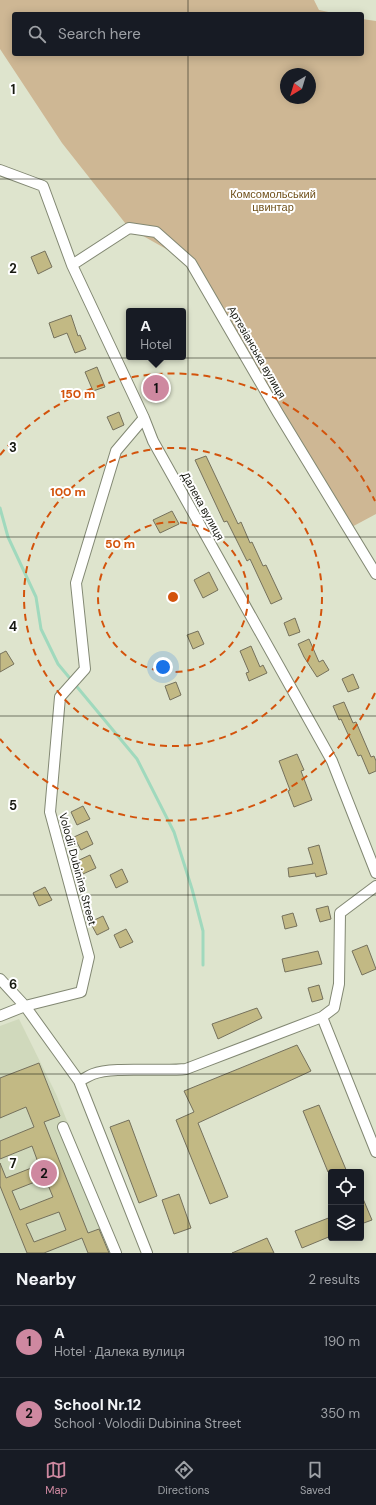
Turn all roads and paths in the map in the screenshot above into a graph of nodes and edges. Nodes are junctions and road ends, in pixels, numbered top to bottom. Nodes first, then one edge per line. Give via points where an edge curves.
1 (0, 170) edge
2 (72, 265) junction
3 (144, 418) junction
4 (376, 574) edge
5 (376, 872) edge
6 (376, 886) edge
7 (0, 979) edge
8 (25, 1006) junction
9 (0, 1016) edge
10 (322, 1017) junction
11 (79, 1081) junction
12 (63, 1127) dead end
13 (376, 1152) edge
14 (116, 1253) edge
15 (148, 1253) edge

1 - 2 street, Далека вулиця via 43,186
2 - 3 street, Далека вулиця
2 - 4 street, Артезіанська вулиця via 130,228 156,232 191,263
3 - 5 street, Далека вулиця via 154,443 332,761
3 - 8 street, Volodii Dubinina Street via 116,451 76,583 85,669 60,697 50,812 89,957 81,992
6 - 10 street via 340,913 339,984 334,1008
7 - 8 street
8 - 9 street
8 - 11 street
10 - 11 street via 186,1069 112,1070 94,1073
10 - 13 street
11 - 15 street
12 - 14 street

